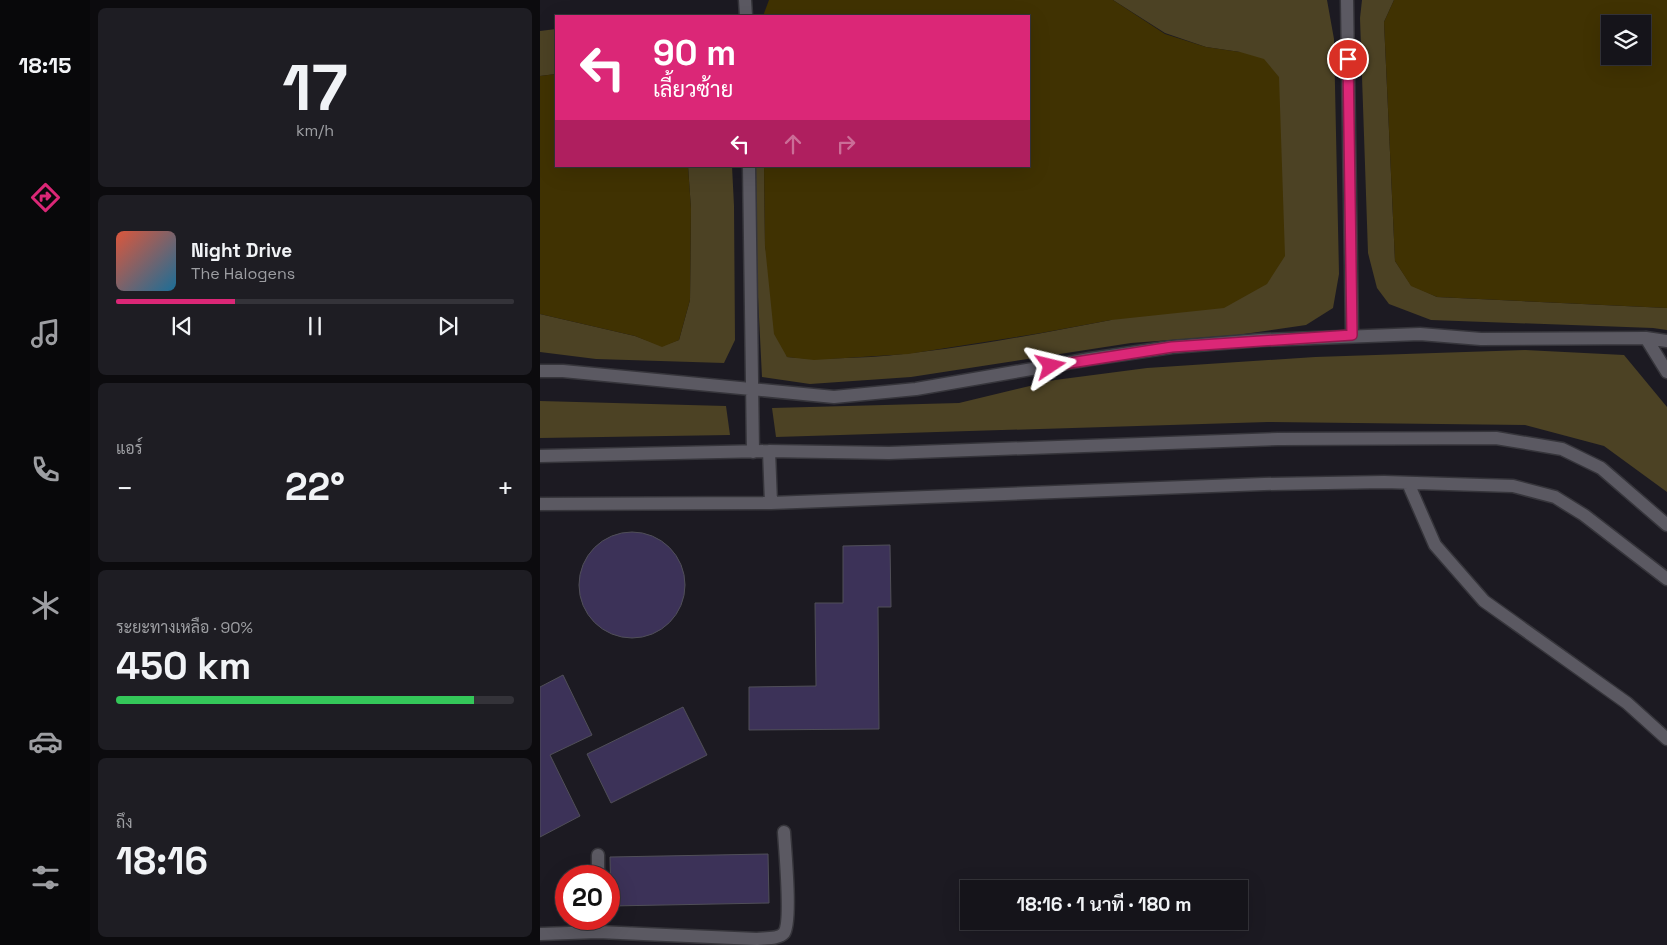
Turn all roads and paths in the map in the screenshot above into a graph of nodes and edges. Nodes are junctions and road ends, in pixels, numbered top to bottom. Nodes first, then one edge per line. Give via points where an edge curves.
1 (745, 0) edge
2 (1347, 0) edge
3 (746, 15) edge
4 (749, 167) edge
5 (1352, 335) junction
6 (1646, 338) junction
7 (1667, 341) edge
8 (540, 371) edge
9 (1667, 372) edge
10 (751, 388) junction
11 (753, 452) junction
12 (769, 452) junction
13 (540, 456) edge
14 (1408, 483) junction
15 (771, 503) junction
16 (540, 504) edge
17 (1667, 525) edge
18 (1667, 578) edge
19 (1667, 738) edge
20 (784, 832) dead end
21 (598, 855) dead end
22 (598, 865) edge
23 (598, 932) joint
24 (540, 934) edge

1 - 3 lane
2 - 5 lane
4 - 10 lane
5 - 6 lane via 1420,334 1481,339
5 - 10 lane via 1172,347 916,390 834,397
6 - 7 lane
6 - 9 lane
8 - 10 lane
10 - 11 lane
11 - 12 lane
11 - 13 lane
12 - 15 lane
12 - 17 lane via 889,453 1278,439 1496,438 1562,449 1601,468
14 - 15 lane via 1264,484
14 - 18 lane via 1513,486 1555,497
14 - 19 lane via 1435,545 1484,600 1627,703
15 - 16 lane
20 - 23 lane via 786,924 781,936 757,939
21 - 22 lane
23 - 24 lane

